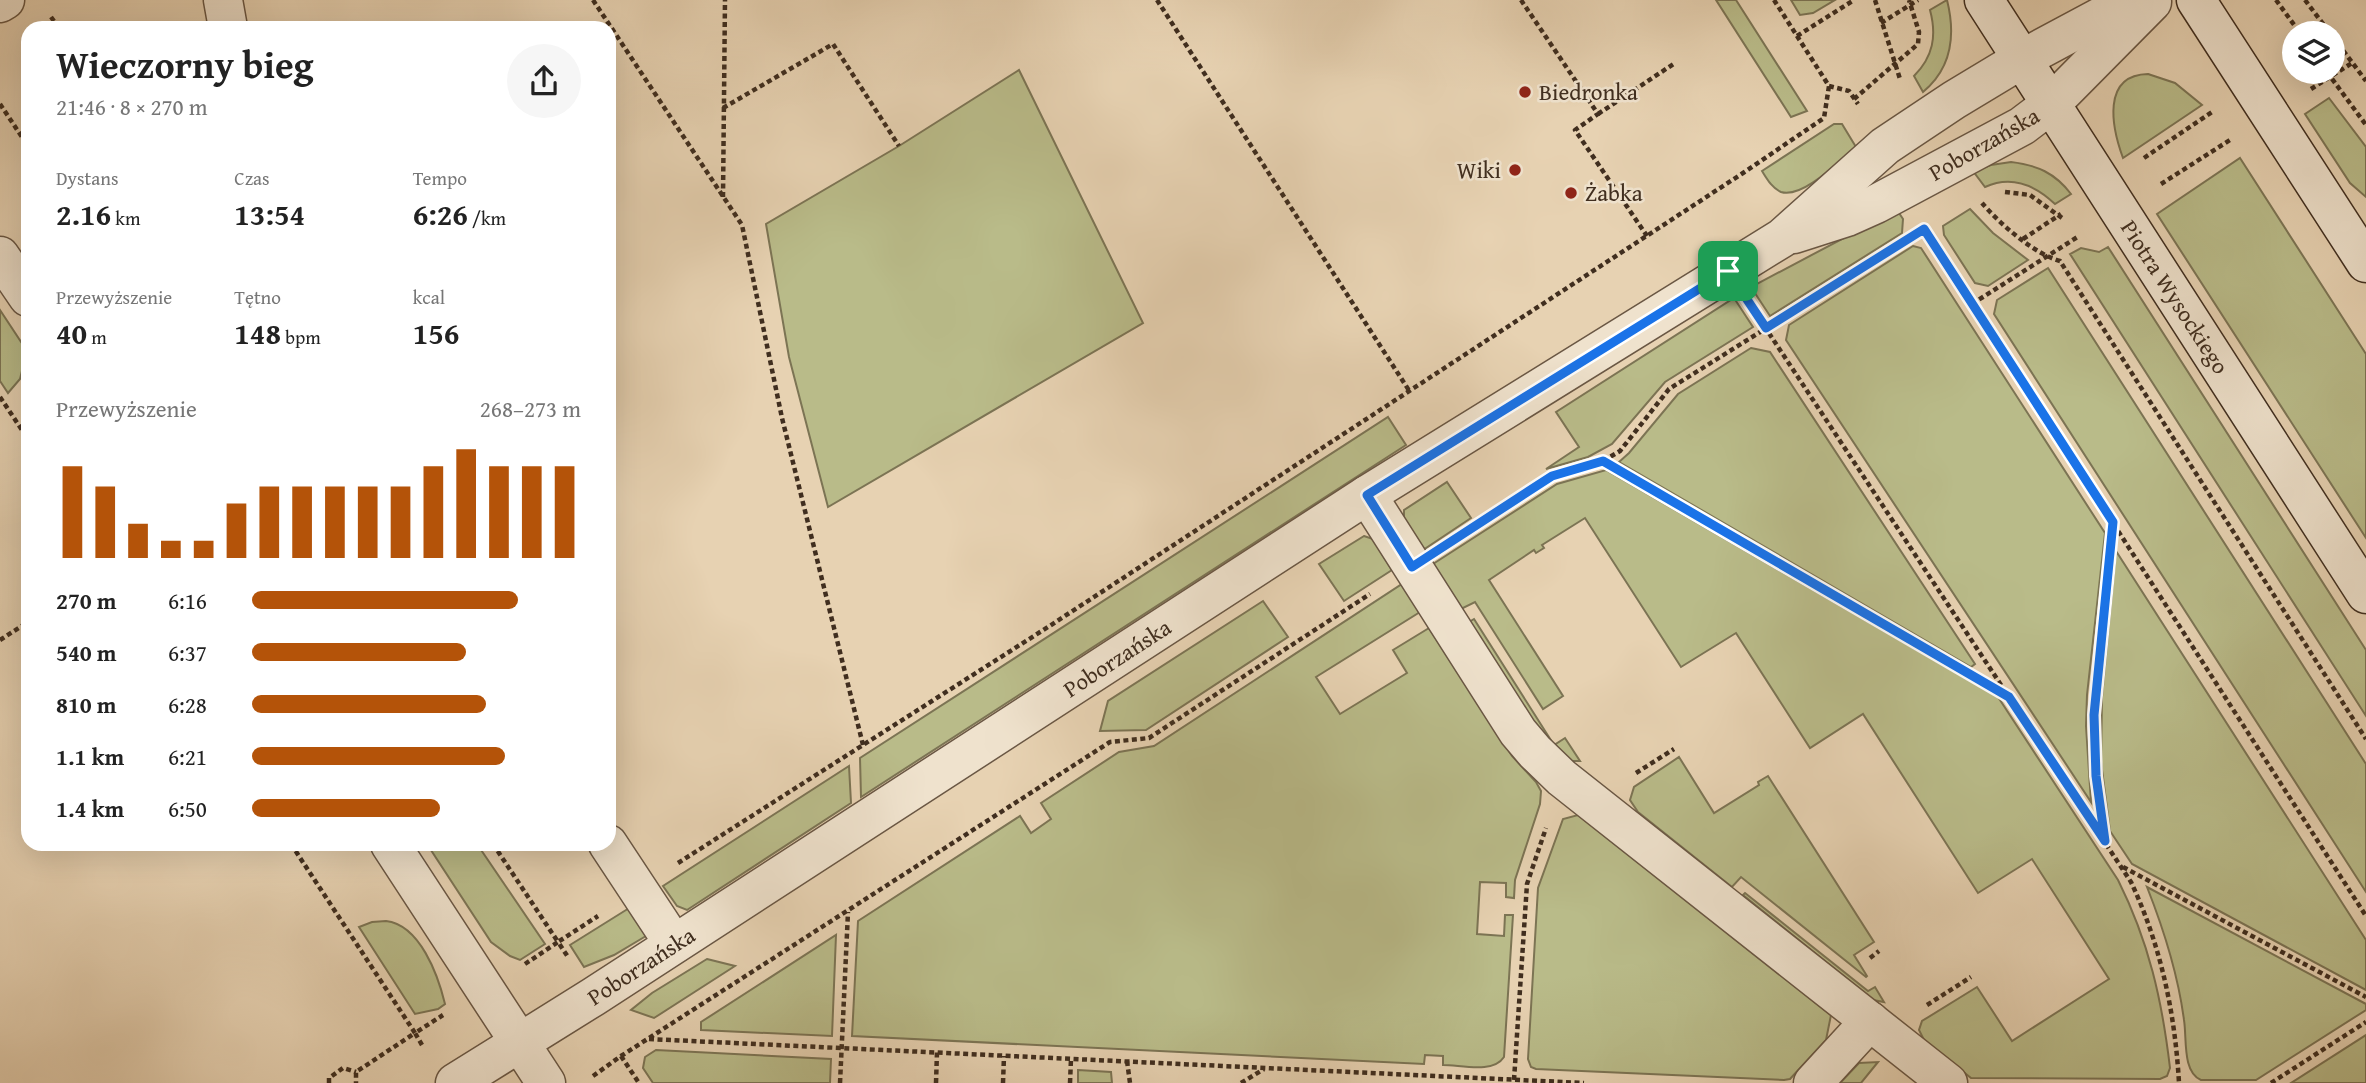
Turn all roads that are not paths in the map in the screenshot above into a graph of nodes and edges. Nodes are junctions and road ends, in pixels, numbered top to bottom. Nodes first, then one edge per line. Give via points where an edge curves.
1 (5, 0) edge
2 (223, 0) edge
3 (1984, 0) edge
4 (2132, 0) edge
5 (2154, 0) edge
6 (2196, 0) edge
7 (0, 3) edge
8 (227, 21) edge
9 (2022, 59) junction
10 (2051, 104) junction
11 (1782, 238) junction
12 (0, 256) edge
13 (2366, 263) edge
14 (21, 287) edge
15 (1367, 495) junction
16 (2366, 594) edge
17 (395, 851) edge
18 (613, 851) edge
19 (674, 944) junction
20 (1870, 1021) junction
21 (519, 1041) junction
22 (455, 1083) edge
23 (546, 1083) edge
24 (1814, 1083) edge
25 (1948, 1083) edge

1 - 7 street
2 - 8 street
3 - 9 street, Piotra Wysockiego
4 - 9 street, Poborzańska
5 - 10 street, Poborzańska
6 - 13 street
9 - 10 street, Piotra Wysockiego
9 - 11 street, Poborzańska via 1885,146
10 - 11 street, Poborzańska via 2022,126 1876,204
10 - 16 street, Piotra Wysockiego
11 - 15 street, Poborzańska
12 - 14 street
15 - 19 street, Poborzańska
15 - 20 street via 1535,752
17 - 21 street
18 - 19 street
19 - 21 street, Poborzańska
20 - 24 street
20 - 25 street
21 - 22 street, Poborzańska
21 - 23 street

